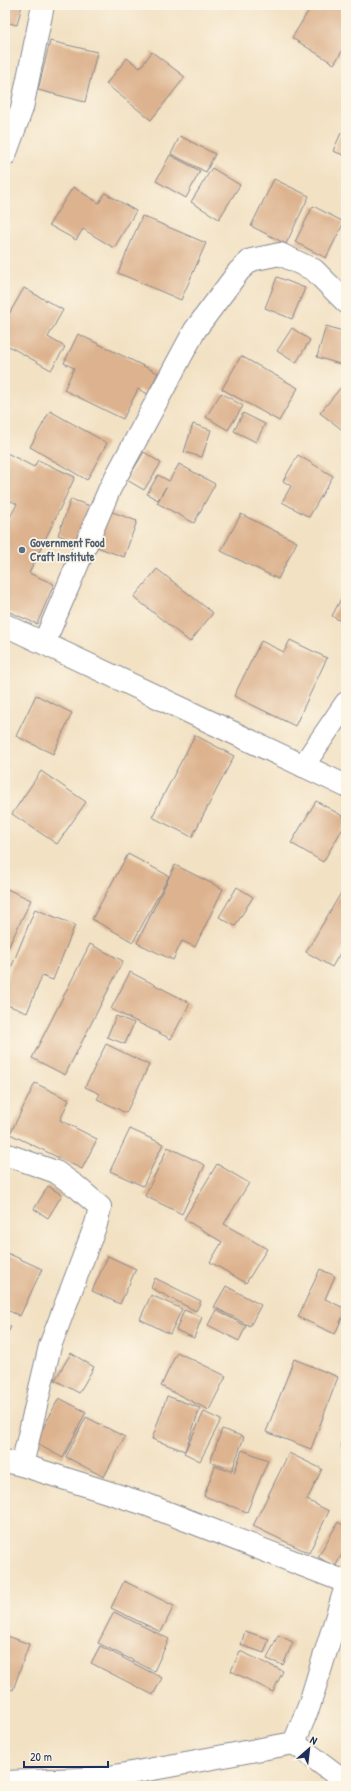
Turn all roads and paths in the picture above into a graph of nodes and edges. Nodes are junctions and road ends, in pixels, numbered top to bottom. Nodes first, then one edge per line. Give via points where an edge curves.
1 (43, 5) edge
2 (5, 155) edge
3 (346, 302) edge
4 (5, 625) edge
5 (44, 643) junction
6 (346, 703) edge
7 (303, 766) junction
8 (346, 786) edge
9 (5, 1154) edge
10 (14, 1463) edge
11 (346, 1582) edge
12 (346, 1586) edge
13 (294, 1743) junction
14 (5, 1782) edge
15 (104, 1782) edge
16 (346, 1782) edge

1 - 2 street via 22,108
3 - 5 street via 314,270 280,254 252,260 239,271 195,330 110,488
4 - 5 street
5 - 7 street
6 - 7 street
7 - 8 street
9 - 10 street via 56,1172 100,1207 50,1346
10 - 11 street via 145,1504
12 - 13 street via 309,1706
13 - 15 street
13 - 16 street
14 - 15 street

